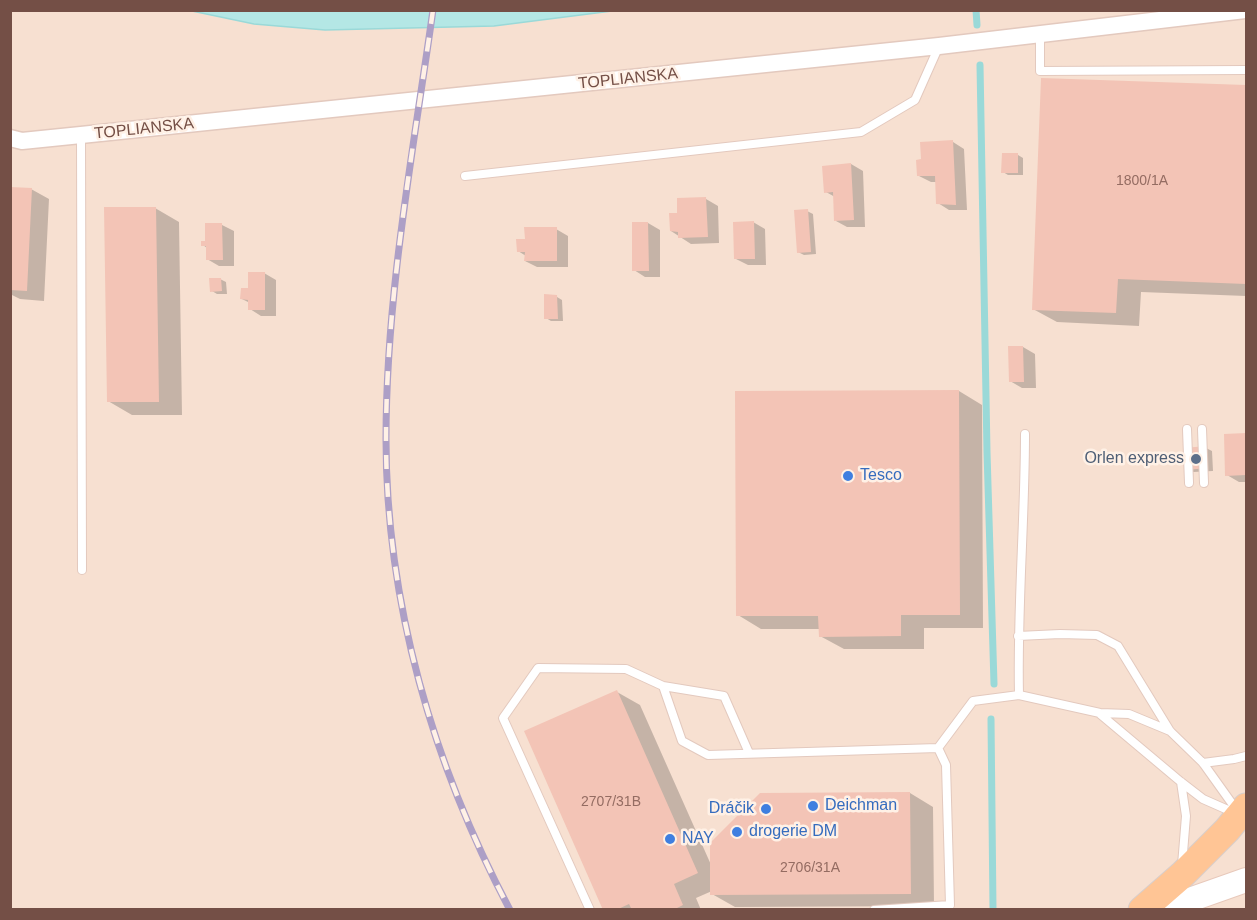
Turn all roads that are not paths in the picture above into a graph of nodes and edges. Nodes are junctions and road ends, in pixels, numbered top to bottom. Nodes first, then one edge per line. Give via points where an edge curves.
1 (1245, 10) edge
2 (1040, 34) junction
3 (939, 46) junction
4 (1246, 70) edge
5 (81, 135) junction
6 (10, 138) edge
7 (465, 176) dead end
8 (1187, 429) dead end
9 (1202, 429) dead end
10 (1025, 434) dead end
11 (1190, 483) dead end
12 (1204, 483) dead end
13 (82, 570) dead end
14 (1018, 636) junction
15 (663, 686) junction
16 (1019, 695) junction
17 (1100, 713) junction
18 (1170, 731) junction
19 (938, 748) junction
20 (750, 753) junction
21 (1246, 756) edge
22 (1203, 763) junction
23 (1180, 782) junction
24 (1245, 816) edge
25 (1182, 875) junction
26 (1246, 880) edge
27 (590, 909) edge
28 (874, 909) edge
29 (1142, 909) edge
30 (1161, 909) edge

1 - 2 street, TOPLIANSKA
2 - 3 street, TOPLIANSKA
2 - 4 lane via 1040,71
3 - 5 street, TOPLIANSKA
3 - 7 lane via 915,100 861,132
5 - 6 street, TOPLIANSKA via 22,141
5 - 13 lane
8 - 11 lane
9 - 12 lane
10 - 14 lane
14 - 16 lane
14 - 18 lane via 1097,635 1118,646
15 - 20 lane via 724,696
15 - 20 lane via 682,741 708,755
15 - 27 lane via 626,669 538,668 503,718
16 - 17 lane
16 - 19 lane via 973,701
17 - 18 lane via 1129,714
17 - 23 lane
18 - 22 lane
19 - 20 lane
19 - 28 lane via 946,765 950,905
21 - 22 lane
22 - 24 lane
23 - 24 lane via 1203,799
23 - 25 lane via 1186,816
24 - 25 main road
25 - 29 main road
26 - 30 street

